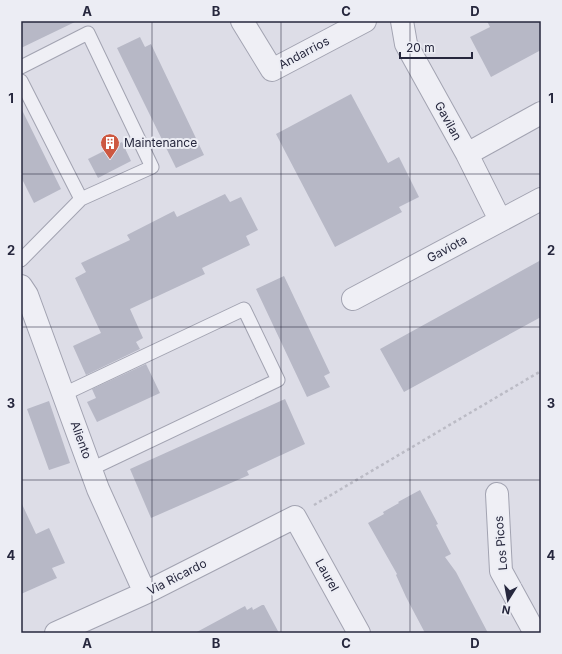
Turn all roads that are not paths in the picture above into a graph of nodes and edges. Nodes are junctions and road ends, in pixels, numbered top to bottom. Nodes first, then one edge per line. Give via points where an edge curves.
1 (242, 21) edge
2 (365, 21) edge
3 (402, 21) edge
4 (21, 67) edge
5 (21, 81) edge
6 (541, 113) edge
7 (467, 154) junction
8 (81, 199) junction
9 (541, 199) edge
10 (500, 220) junction
11 (21, 260) edge
12 (21, 286) edge
13 (353, 299) dead end
14 (64, 394) junction
15 (91, 469) junction
16 (497, 494) dead end
17 (295, 517) joint
18 (145, 593) junction
19 (56, 633) edge
20 (359, 633) edge
21 (535, 633) edge

1 - 2 street, Andarrios via 272,70
3 - 7 street, Gavilan via 406,44
4 - 8 lane via 88,32 152,167
5 - 8 lane
6 - 7 street
7 - 10 street, Gavilan
8 - 11 lane
9 - 10 street, Gaviota
10 - 13 street, Gaviota
12 - 14 street, Aliento via 27,295
14 - 15 street, Aliento
14 - 15 lane via 244,309 278,380
15 - 18 street, Aliento
16 - 21 street, Los Picos via 502,571
17 - 18 street, Via Ricardo
17 - 20 street, Laurel
18 - 19 street, Via Ricardo

